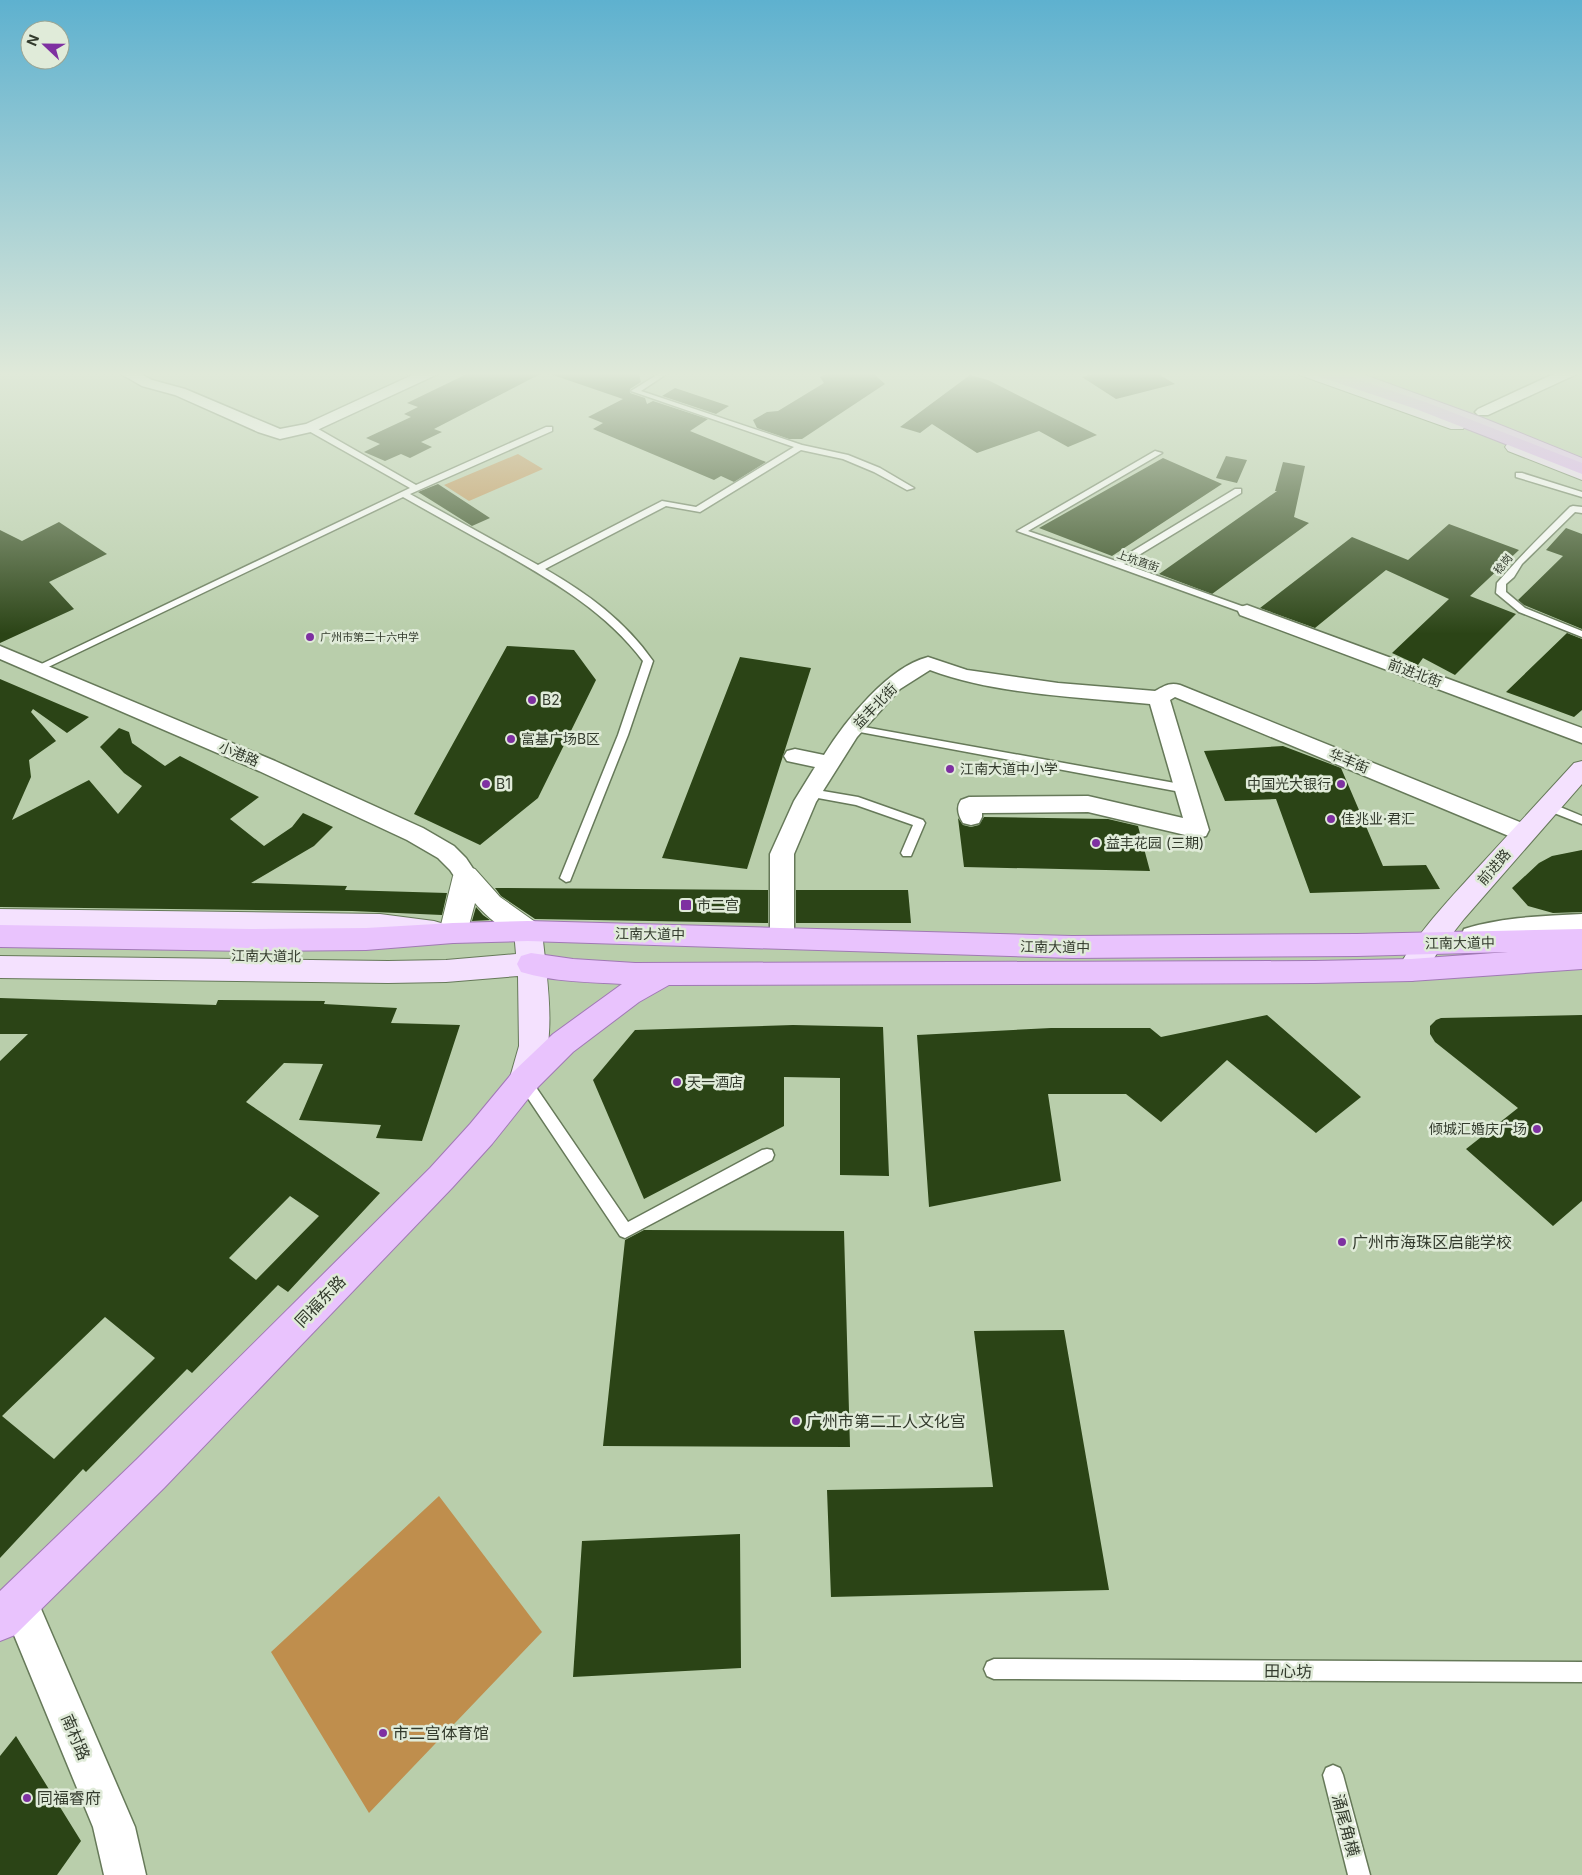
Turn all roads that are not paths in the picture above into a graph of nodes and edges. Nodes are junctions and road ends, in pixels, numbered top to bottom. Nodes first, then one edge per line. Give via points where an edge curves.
1 (364, 458) edge
2 (482, 458) edge
3 (781, 458) edge
4 (846, 458) edge
5 (1148, 458) edge
6 (1541, 458) edge
7 (1556, 458) edge
8 (1568, 458) edge
9 (1582, 464) edge
10 (1582, 469) edge
11 (1519, 475) dead end
12 (1582, 475) edge
13 (416, 488) junction
14 (910, 488) dead end
15 (1238, 491) dead end
16 (404, 494) junction
17 (1582, 496) edge
18 (1578, 510) edge
19 (1116, 565) junction
20 (538, 569) junction
21 (1247, 611) joint
22 (1582, 634) edge
23 (0, 652) edge
24 (38, 668) junction
25 (1166, 694) junction
26 (853, 728) junction
27 (1582, 736) edge
28 (795, 756) dead end
29 (830, 763) junction
30 (1582, 769) edge
31 (1186, 789) junction
32 (811, 793) junction
33 (1548, 806) junction
34 (971, 817) dead end
35 (1582, 820) edge
36 (1524, 833) junction
37 (907, 853) dead end
38 (466, 876) junction
39 (566, 878) dead end
40 (0, 919) edge
41 (1582, 923) edge
42 (528, 931) junction
43 (452, 933) junction
44 (0, 936) edge
45 (782, 938) junction
46 (1428, 944) junction
47 (0, 952) edge
48 (1579, 958) edge
49 (531, 964) junction
50 (0, 967) edge
51 (1411, 970) junction
52 (664, 974) junction
53 (524, 1081) junction
54 (767, 1155) dead end
55 (10, 1610) edge
56 (994, 1669) dead end
57 (1582, 1672) edge
58 (1333, 1775) dead end
59 (125, 1875) edge
60 (1359, 1875) edge

1 - 13 lane
2 - 13 lane
3 - 20 lane via 697,510 665,503
4 - 14 lane
5 - 19 lane, 上坑直街 via 1021,531
6 - 12 main road
7 - 10 highway
8 - 9 main road
11 - 17 lane
13 - 16 lane
15 - 19 lane
16 - 20 lane
16 - 24 lane
18 - 22 lane, 稔岗 via 1518,564 1502,584 1501,593 1522,610
19 - 21 lane, 上坑直街
20 - 39 lane via 608,615 648,661 623,735
21 - 27 street, 前进北街
23 - 24 street, 小港路
24 - 38 street, 小港路 via 267,766 433,843 458,864
25 - 26 street, 益丰北街 via 1058,689 964,676 928,663 893,685
25 - 31 street
25 - 36 street, 华丰街
26 - 29 street, 益丰北街
26 - 31 lane
28 - 29 street
29 - 32 street, 益丰北街
30 - 33 main road, 前进路
31 - 34 street via 1198,830 1088,804 969,805
32 - 37 lane via 858,801 919,823
32 - 45 street, 益丰北街 via 782,854
33 - 35 lane
33 - 36 main road, 前进路
36 - 46 main road, 前进路
38 - 42 street via 491,904
38 - 43 street
40 - 43 main road via 380,924
41 - 46 street via 1527,927
42 - 43 main road, 江南大道北
42 - 45 main road, 江南大道中
42 - 49 main road, 同福东路
43 - 44 main road, 江南大道北 via 356,939 251,940
45 - 46 main road, 江南大道中 via 1072,947
46 - 48 main road, 江南大道中
46 - 51 main road, 前进路
47 - 49 main road, 江南大道北 via 465,959
48 - 51 main road, 江南大道中
49 - 50 main road via 388,972
49 - 52 main road, 江南大道中 via 573,970
49 - 53 main road, 同福东路 via 534,1046
51 - 52 main road, 江南大道中
52 - 53 main road via 630,994 563,1043
53 - 54 lane via 625,1231
53 - 55 main road, 同福东路 via 441,1178 150,1474
55 - 59 street, 南村路 via 114,1827
56 - 57 lane, 田心坊
58 - 60 lane, 涌尾角横

